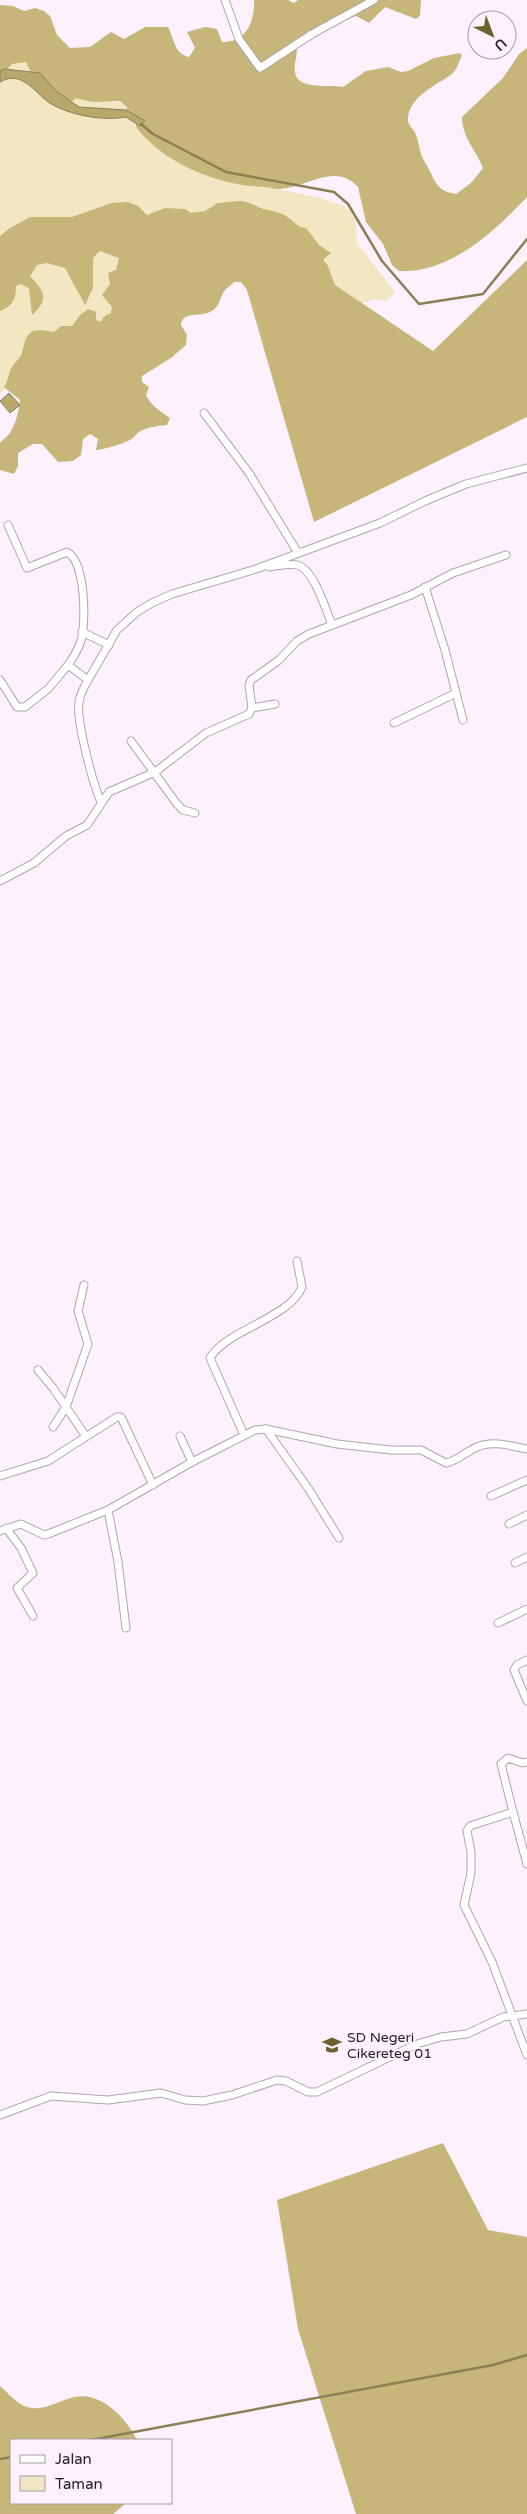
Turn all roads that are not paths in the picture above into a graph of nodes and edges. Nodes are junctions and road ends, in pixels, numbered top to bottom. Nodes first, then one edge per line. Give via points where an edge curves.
1 (225, 0) edge
2 (374, 0) edge
3 (204, 413) dead end
4 (527, 468) edge
5 (8, 525) dead end
6 (298, 553) junction
7 (506, 555) dead end
8 (256, 569) junction
9 (425, 587) junction
10 (332, 625) junction
11 (82, 632) junction
12 (109, 645) junction
13 (68, 665) junction
14 (0, 680) edge
15 (88, 680) junction
16 (456, 693) junction
17 (275, 704) dead end
18 (252, 708) junction
19 (462, 720) dead end
20 (394, 723) dead end
21 (131, 741) dead end
22 (152, 773) junction
23 (100, 802) junction
24 (195, 813) dead end
25 (0, 881) edge
26 (297, 1261) dead end
27 (84, 1285) dead end
28 (38, 1370) dead end
29 (66, 1407) junction
30 (53, 1427) dead end
31 (266, 1429) junction
32 (244, 1435) junction
33 (85, 1436) junction
34 (180, 1436) dead end
35 (527, 1449) edge
36 (192, 1462) junction
37 (0, 1476) edge
38 (527, 1480) edge
39 (153, 1484) junction
40 (491, 1496) dead end
41 (108, 1510) junction
42 (527, 1515) edge
43 (509, 1524) dead end
44 (3, 1529) edge
45 (339, 1538) dead end
46 (527, 1557) edge
47 (515, 1563) dead end
48 (527, 1609) edge
49 (33, 1616) dead end
50 (498, 1623) dead end
51 (126, 1628) dead end
52 (527, 1660) edge
53 (527, 1701) edge
54 (527, 1762) edge
55 (512, 1812) junction
56 (527, 1864) edge
57 (527, 2014) edge
58 (512, 2015) junction
59 (527, 2055) edge
60 (0, 2115) edge

1 - 2 street via 239,39 260,68 312,34
3 - 6 street via 249,473
4 - 6 street via 451,490 380,523
5 - 11 street via 27,568 67,552 75,558 82,586
6 - 8 street
7 - 9 street via 453,573
8 - 10 street via 295,564 302,567 310,576
8 - 12 street via 152,603 123,623
9 - 10 street
9 - 16 street
10 - 18 street via 303,638 253,678 249,685
11 - 12 street
11 - 13 street
12 - 15 street
13 - 14 street via 49,688 21,708 17,707
13 - 15 street
15 - 23 street via 79,703 80,718
16 - 19 street
16 - 20 street
17 - 18 street
18 - 22 street via 249,714 201,736
21 - 22 street
22 - 23 street via 113,789
22 - 24 street via 180,807
23 - 25 street via 88,825 66,836 34,863
26 - 32 street via 302,1287 295,1298 210,1358
27 - 29 street via 78,1311 88,1344
28 - 29 street
29 - 30 street
29 - 33 street
31 - 32 street
31 - 35 street via 337,1444 421,1450 446,1464 459,1460 478,1446 489,1444
31 - 45 street
32 - 36 street
33 - 37 street via 48,1461
33 - 39 street via 121,1417
34 - 36 street
36 - 39 street
38 - 40 street
39 - 41 street
41 - 44 street via 44,1535 21,1524
41 - 51 street
42 - 43 street
44 - 49 street via 26,1556 33,1573 18,1585
46 - 47 street
48 - 50 street
52 - 53 street via 514,1670
54 - 55 street via 508,1758 501,1764
55 - 56 street
55 - 58 street via 470,1826 467,1831 471,1873 464,1905 492,1962
57 - 58 street
58 - 59 street
58 - 60 street via 467,2034 417,2044 314,2092 277,2080 203,2101 161,2093 108,2100 47,2096

